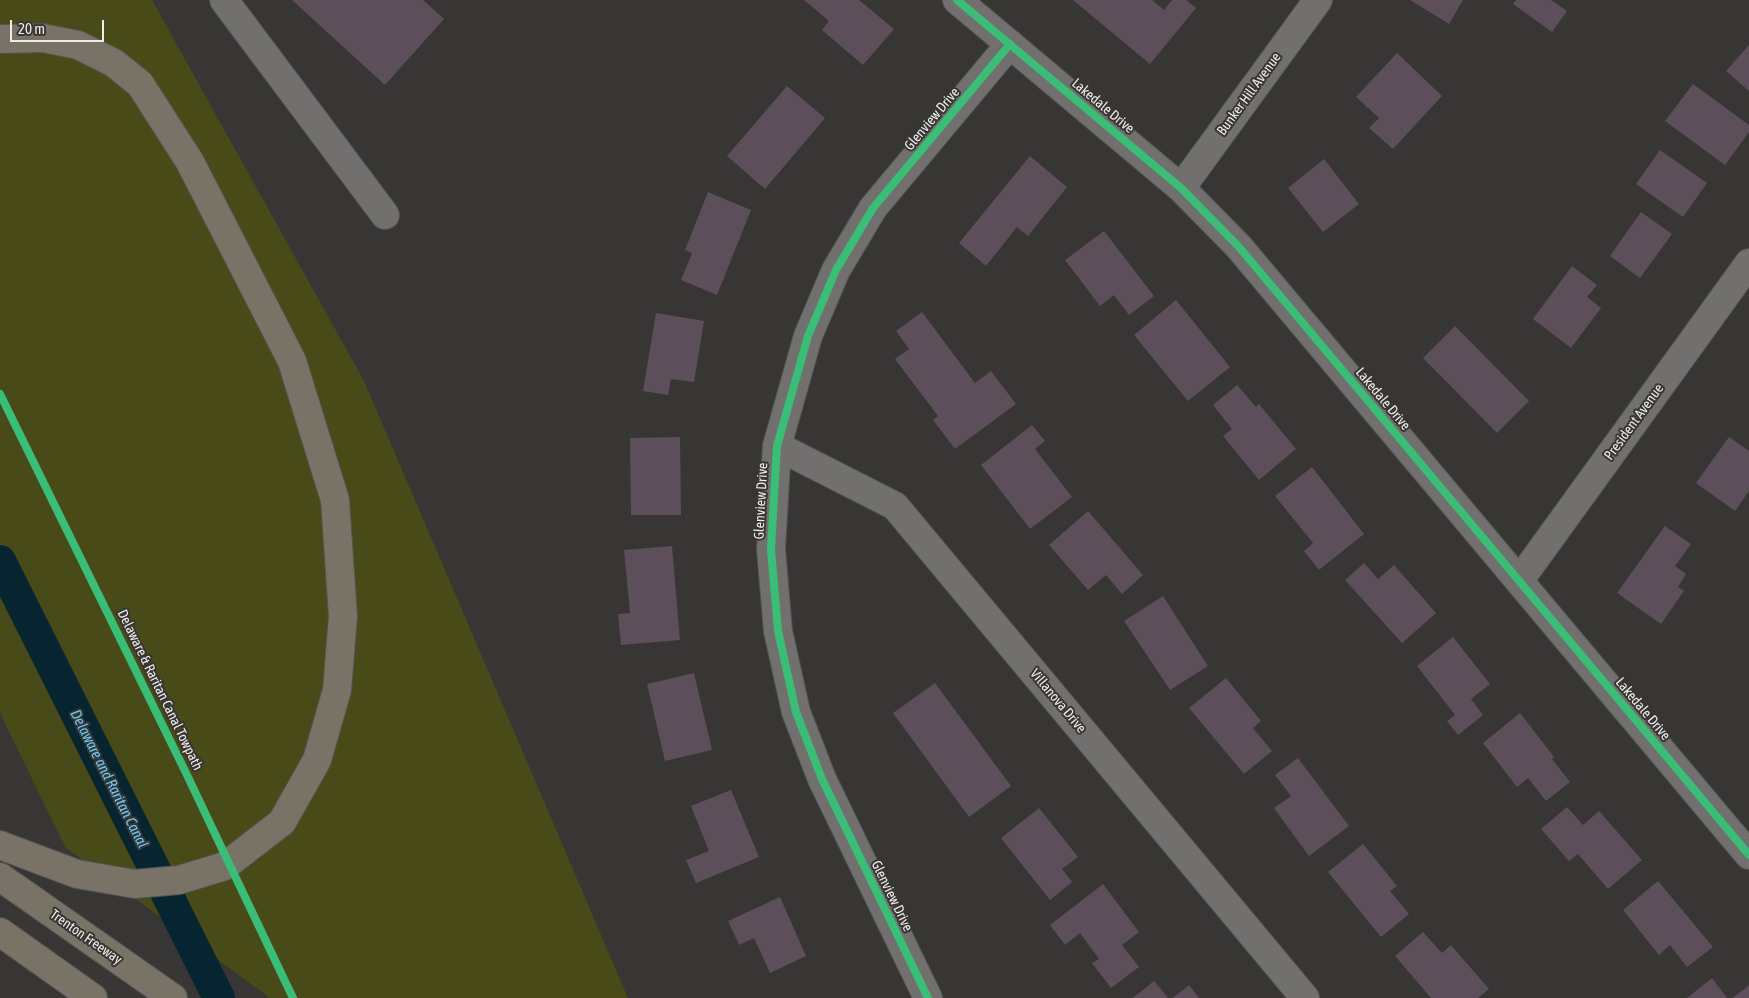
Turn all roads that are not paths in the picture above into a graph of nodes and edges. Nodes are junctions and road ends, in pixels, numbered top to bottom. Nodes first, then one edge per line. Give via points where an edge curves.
1 (224, 0) edge
2 (957, 0) edge
3 (1318, 0) edge
4 (0, 39) edge
5 (1010, 44) junction
6 (1181, 188) junction
7 (385, 215) dead end
8 (1749, 263) edge
9 (777, 446) junction
10 (1519, 581) junction
11 (0, 845) edge
12 (1749, 855) edge
13 (0, 877) edge
14 (0, 932) edge
15 (93, 998) edge
16 (173, 998) edge
17 (928, 998) edge
18 (1305, 998) edge

1 - 7 street
2 - 5 street, Lakedale Drive
3 - 6 street, Bunker Hill Avenue
4 - 11 highway via 43,38 78,45 114,63 140,84 190,162 292,361 335,500 343,616 337,690 317,760 282,822 225,866 180,880 135,884 77,874
5 - 6 street, Lakedale Drive
5 - 9 street, Glenview Drive via 874,208 836,270 808,336
6 - 10 street, Lakedale Drive via 1239,247
8 - 10 street, President Avenue
9 - 17 street, Glenview Drive via 771,549 778,631 796,712 822,779
9 - 18 street, Villanova Drive via 895,506
10 - 12 street, Lakedale Drive
13 - 16 highway, Trenton Freeway
14 - 15 highway

